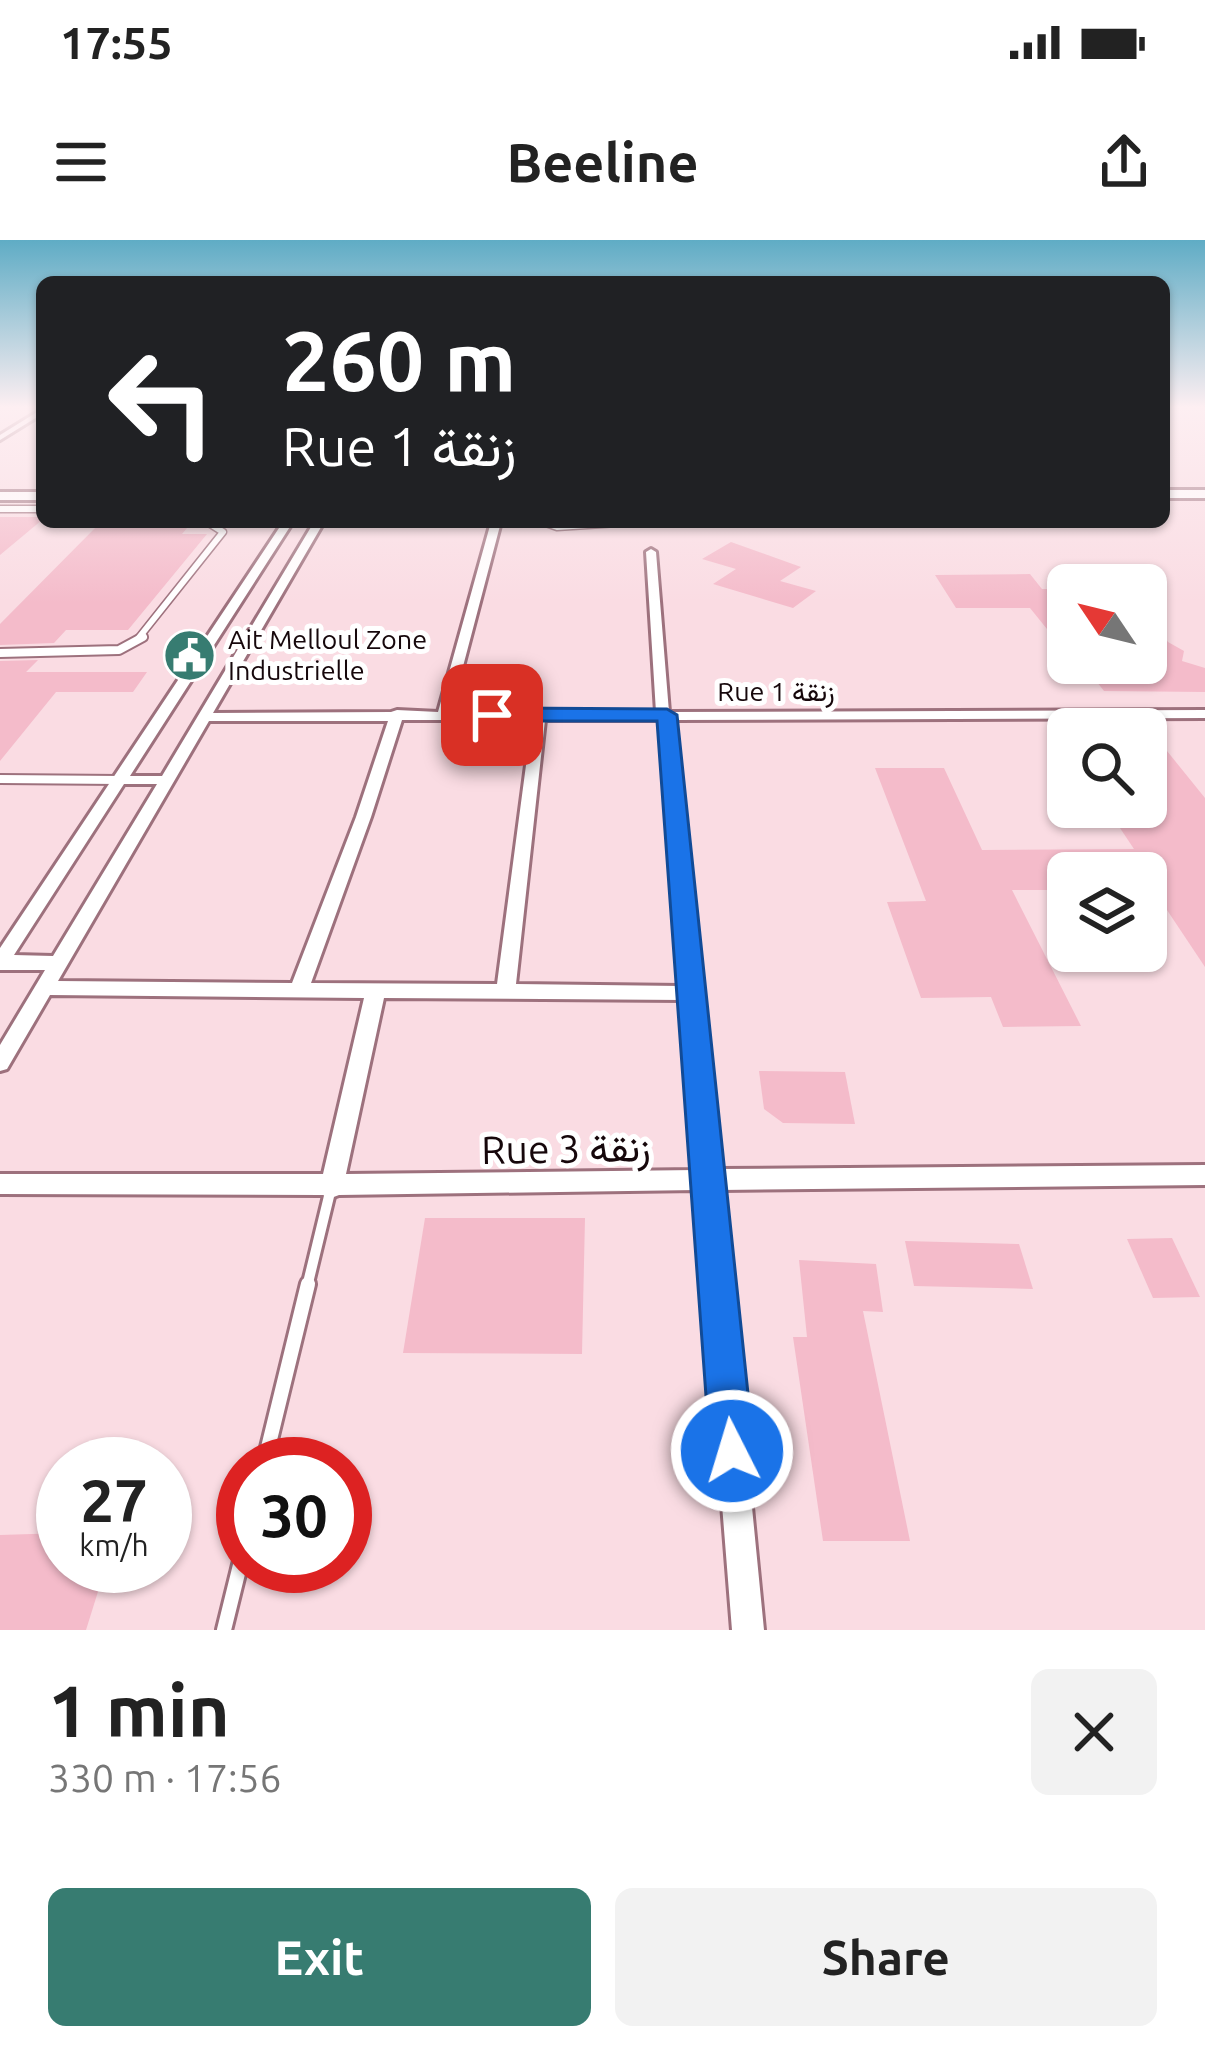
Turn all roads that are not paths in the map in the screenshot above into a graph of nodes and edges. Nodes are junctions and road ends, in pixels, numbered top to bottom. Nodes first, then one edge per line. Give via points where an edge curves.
1 (1170, 494) edge
2 (1205, 494) edge
3 (0, 496) edge
4 (36, 496) edge
5 (36, 508) edge
6 (0, 509) edge
7 (216, 528) edge
8 (285, 528) edge
9 (316, 528) edge
10 (494, 528) edge
11 (650, 552) dead end
12 (0, 653) edge
13 (397, 714) junction
14 (1205, 714) edge
15 (445, 715) junction
16 (539, 715) junction
17 (665, 715) junction
18 (204, 717) junction
19 (0, 779) edge
20 (120, 780) junction
21 (167, 780) junction
22 (0, 962) edge
23 (58, 963) junction
24 (300, 987) junction
25 (44, 988) junction
26 (506, 988) junction
27 (376, 989) junction
28 (690, 993) junction
29 (0, 1063) edge
30 (1205, 1175) edge
31 (707, 1182) junction
32 (0, 1184) edge
33 (331, 1188) junction
34 (271, 1437) edge
35 (233, 1593) edge
36 (224, 1630) edge
37 (748, 1630) edge

1 - 2 main road
3 - 4 main road
5 - 6 lane
7 - 12 lane via 223,532 132,645
8 - 20 street
9 - 18 street
10 - 15 street
11 - 17 street
13 - 15 street, Rue 1 زنقة
13 - 18 street, Rue 1 زنقة
13 - 24 street
14 - 17 street, Rue 1 زنقة
15 - 16 street, Rue 1 زنقة
16 - 17 street, Rue 1 زنقة
16 - 26 street
17 - 28 street
18 - 21 street
19 - 20 lane
20 - 21 street
20 - 22 street
21 - 23 street
22 - 23 street
23 - 25 street
24 - 25 street
24 - 27 street
25 - 29 street
26 - 27 street
26 - 28 street
27 - 33 street
28 - 31 street
30 - 31 street, Rue 3 زنقة
31 - 33 street, Rue 3 زنقة
31 - 37 street
32 - 33 street, Rue 3 زنقة
33 - 34 lane
35 - 36 lane

